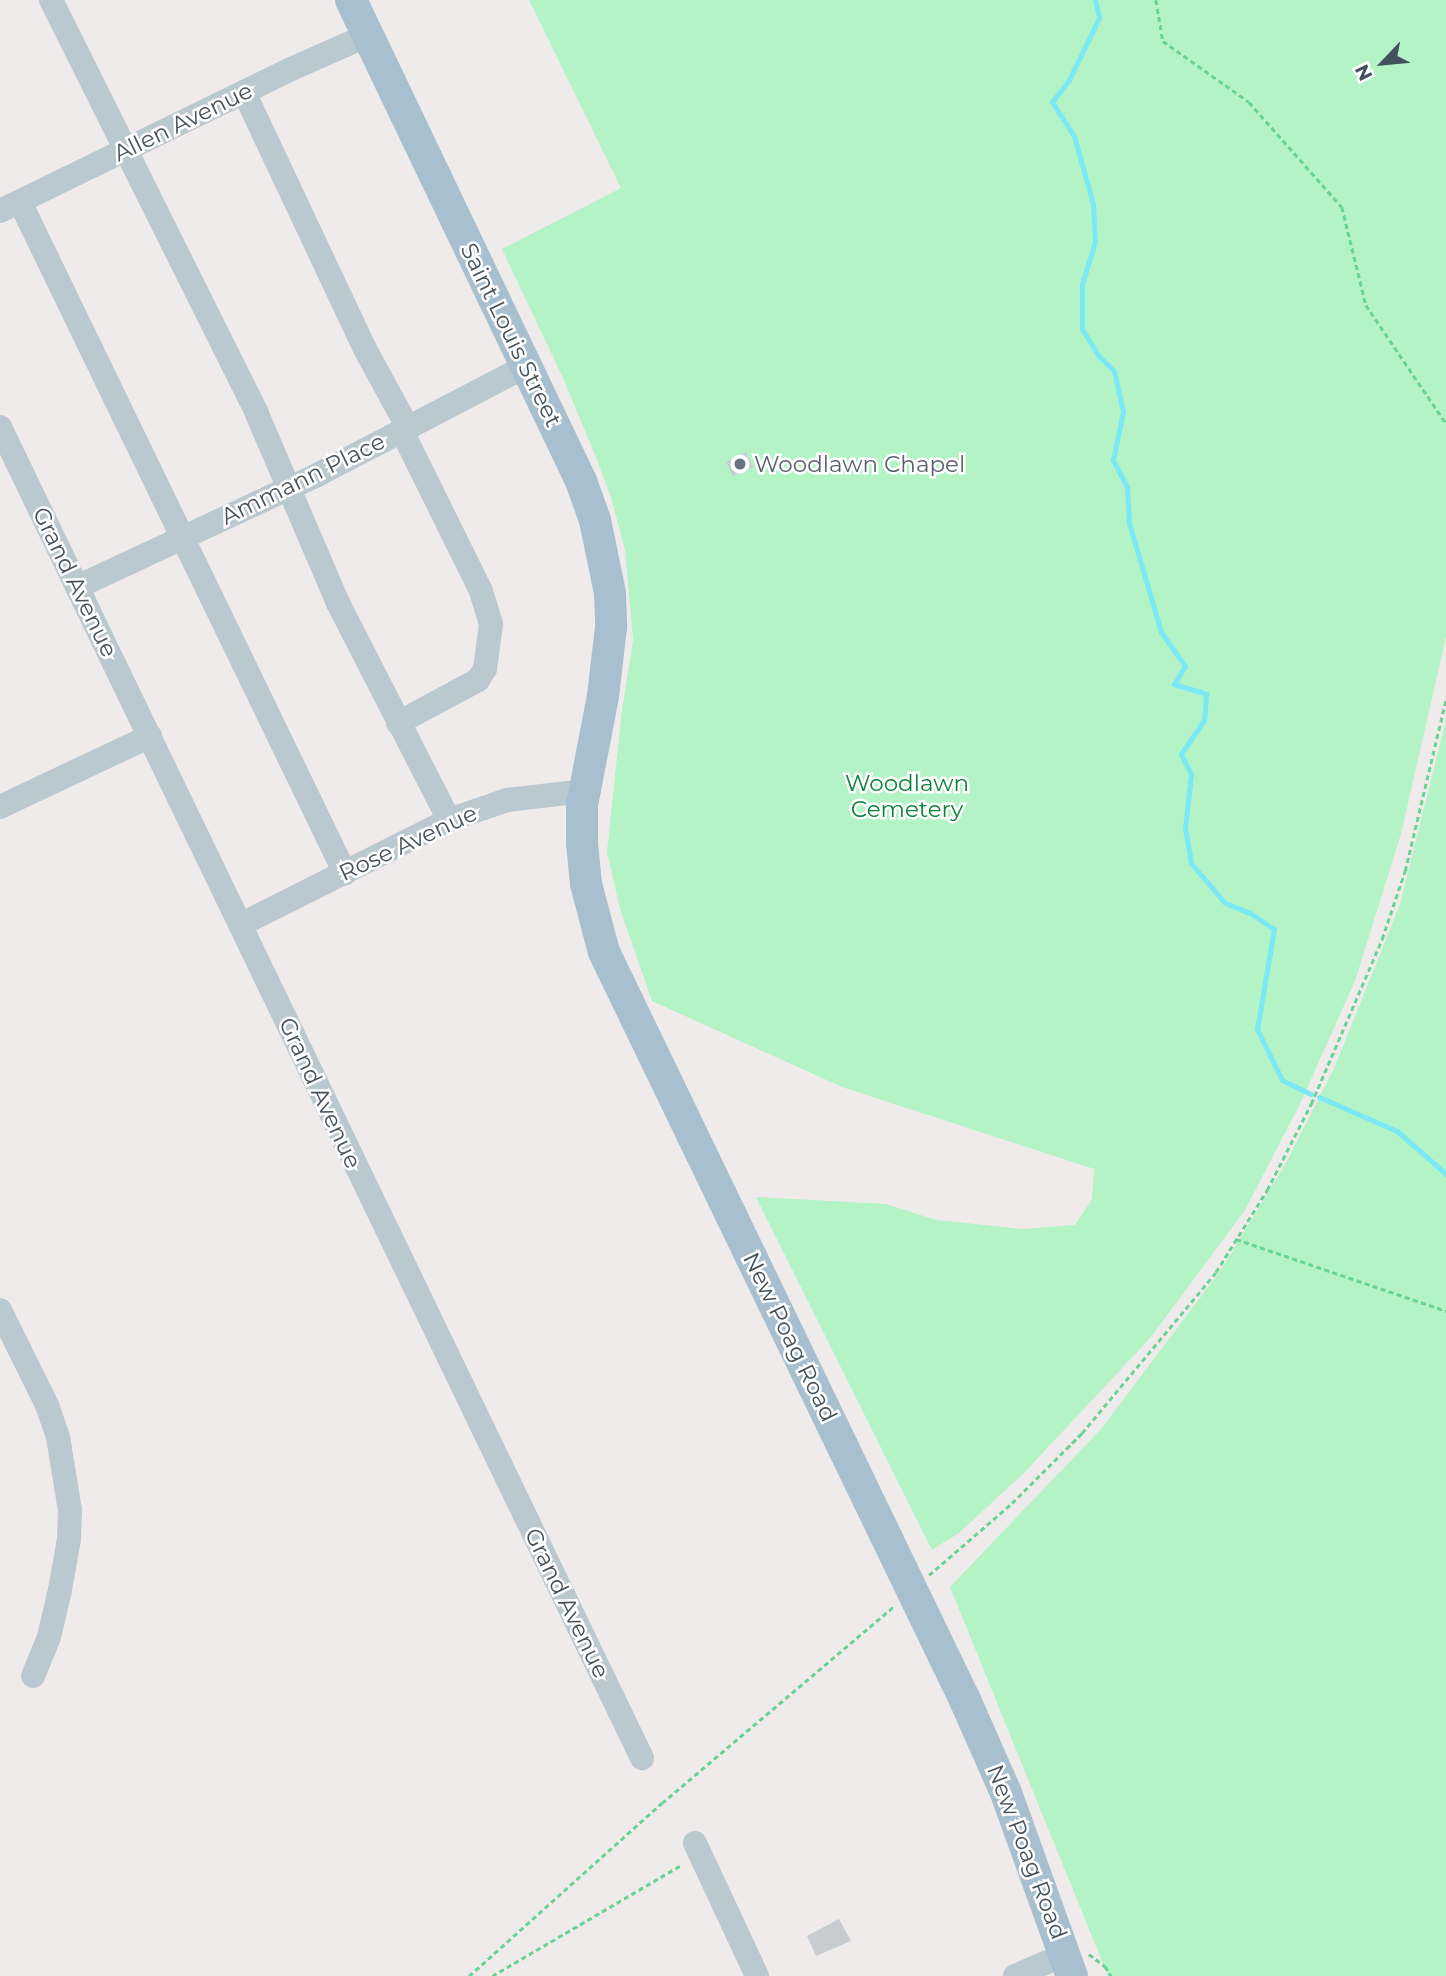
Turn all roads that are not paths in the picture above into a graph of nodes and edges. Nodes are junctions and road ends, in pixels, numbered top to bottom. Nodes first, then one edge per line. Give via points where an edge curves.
1 (51, 0) edge
2 (351, 0) edge
3 (368, 35) junction
4 (244, 92) junction
5 (128, 149) junction
6 (10, 206) edge
7 (526, 366) junction
8 (0, 427) edge
9 (405, 429) junction
10 (289, 489) junction
11 (181, 539) junction
12 (77, 587) junction
13 (604, 685) joint
14 (398, 723) junction
15 (150, 736) junction
16 (585, 791) junction
17 (0, 807) edge
18 (449, 820) junction
19 (345, 873) junction
20 (240, 925) junction
21 (0, 1310) edge
22 (33, 1676) dead end
23 (642, 1758) dead end
24 (699, 1852) road end
25 (1069, 1965) edge
26 (757, 1976) edge
27 (1015, 1976) edge

1 - 5 street
2 - 3 main road, Saint Louis Street
3 - 4 street, Allen Avenue
3 - 7 main road, Saint Louis Street
4 - 5 street, Allen Avenue
4 - 9 street
5 - 6 street, Allen Avenue
5 - 10 street
6 - 11 street
7 - 9 street, Ammann Place
7 - 13 main road, Saint Louis Street via 581,481 604,556 611,627
8 - 12 street, Grand Avenue
9 - 10 street, Ammann Place
9 - 14 street via 481,591 491,624 485,669 478,680
10 - 11 street, Ammann Place
10 - 14 street via 338,603
11 - 12 street, Ammann Place
11 - 19 street
12 - 15 street, Grand Avenue
13 - 16 main road, New Poag Road
14 - 18 street
15 - 17 street
15 - 20 street, Grand Avenue
16 - 18 street, Rose Avenue via 507,800
16 - 25 main road, New Poag Road via 582,843 586,884 604,952 940,1646 1006,1793
18 - 19 street, Rose Avenue
19 - 20 street, Rose Avenue
20 - 23 street, Grand Avenue
21 - 22 street via 47,1405 58,1437 70,1510 60,1590
24 - 26 street
25 - 27 street

